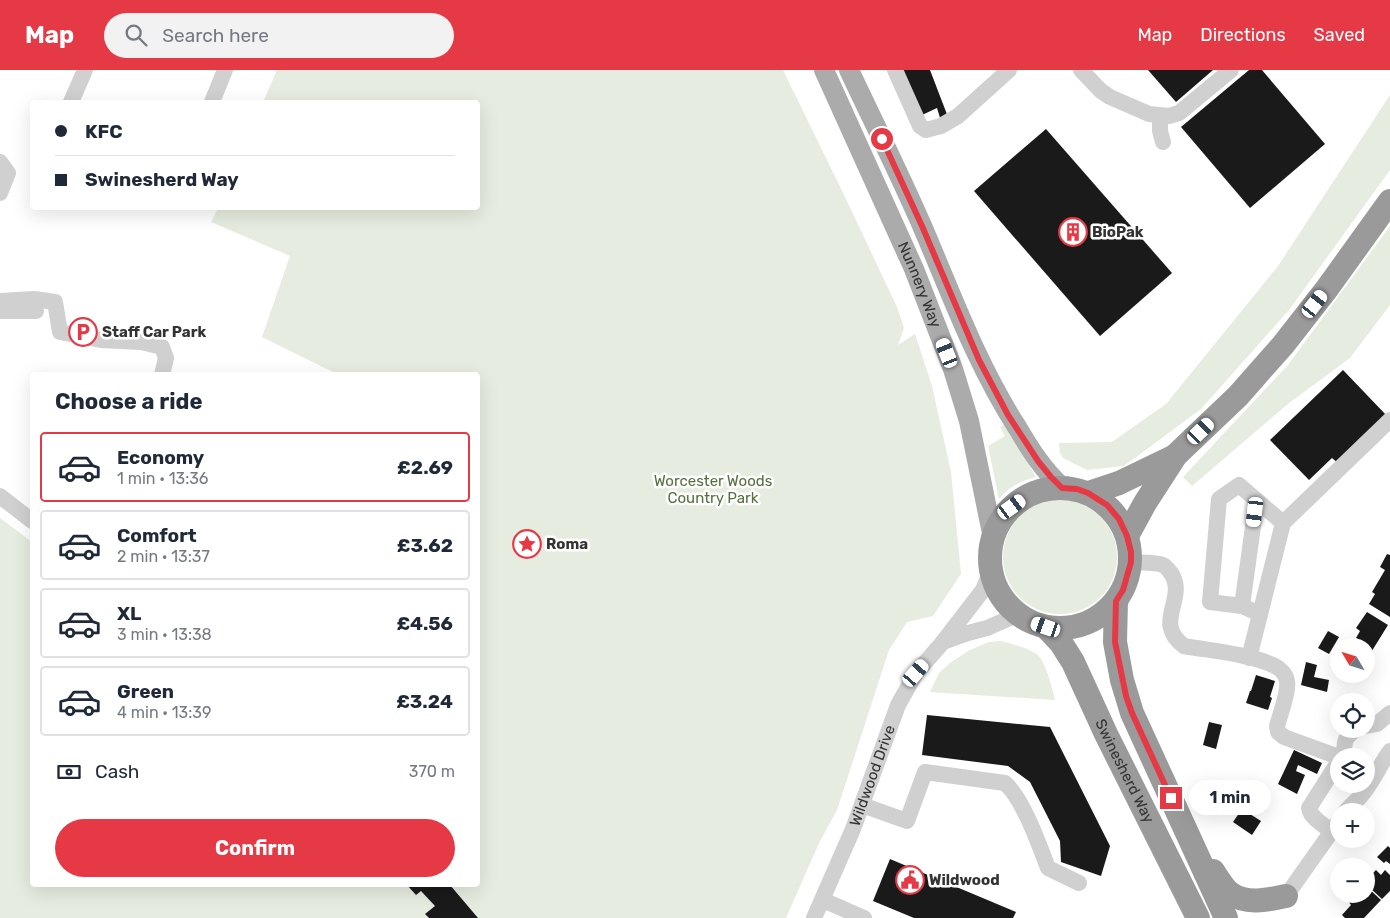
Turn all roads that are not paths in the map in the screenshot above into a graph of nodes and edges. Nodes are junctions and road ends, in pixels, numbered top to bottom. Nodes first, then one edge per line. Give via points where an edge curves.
1 (85, 70) edge
2 (225, 70) edge
3 (824, 70) edge
4 (849, 70) edge
5 (895, 70) edge
6 (1009, 70) edge
7 (1081, 70) edge
8 (1231, 70) edge
9 (73, 100) edge
10 (213, 100) edge
11 (1160, 116) junction
12 (1162, 142) dead end
13 (0, 162) edge
14 (0, 193) edge
15 (1390, 201) edge
16 (0, 301) edge
17 (0, 311) edge
18 (36, 311) dead end
19 (163, 372) edge
20 (1390, 420) edge
21 (1176, 455) junction
22 (1062, 488) junction
23 (1088, 493) junction
24 (0, 496) edge
25 (1260, 503) junction
26 (30, 519) edge
27 (1283, 523) junction
28 (1127, 536) junction
29 (993, 538) junction
30 (1131, 562) junction
31 (991, 570) junction
32 (1116, 601) junction
33 (1242, 606) junction
34 (1019, 614) junction
35 (1260, 614) junction
36 (1046, 627) junction
37 (943, 642) junction
38 (1249, 658) junction
39 (1132, 713) junction
40 (1390, 713) edge
41 (1375, 724) edge
42 (1330, 755) edge
43 (1330, 774) edge
44 (1363, 793) edge
45 (1354, 803) edge
46 (862, 805) junction
47 (1330, 824) edge
48 (1330, 833) edge
49 (1080, 883) dead end
50 (1286, 896) junction
51 (823, 900) junction
52 (814, 918) edge
53 (864, 918) edge
54 (1198, 918) edge
55 (1226, 918) edge
56 (1274, 918) edge

1 - 9 street
2 - 10 street
3 - 29 main road, Nunnery Way via 914,269 953,369 969,421
4 - 22 main road, Nunnery Way via 922,226 979,360 1008,415 1038,461
5 - 6 street via 920,126 926,130 958,116
7 - 11 street via 1110,97
8 - 11 street via 1179,113
11 - 12 street
13 - 14 street via 8,173
15 - 21 highway via 1283,345 1238,396
16 - 19 street via 34,299 55,302 60,332 162,346 166,358
17 - 18 street
20 - 27 street
21 - 23 highway via 1119,483
21 - 28 highway
22 - 23 highway
22 - 29 highway via 1044,489 1027,496 1000,521
23 - 28 highway via 1107,505
24 - 26 street
25 - 27 street
25 - 33 street via 1255,512
25 - 33 street via 1239,485 1219,499 1210,602
27 - 35 street
28 - 30 highway
29 - 31 highway
30 - 32 highway via 1123,590
30 - 38 street via 1162,565 1170,571 1176,590 1169,624 1184,646
31 - 34 highway via 1002,596
31 - 37 street, Wildwood Drive via 983,590
32 - 36 highway via 1087,623 1069,628
32 - 39 highway, Swinesherd Way via 1115,642
33 - 35 street
34 - 36 highway
34 - 37 street, Wildwood Drive
35 - 38 street
36 - 54 highway, Swinesherd Way via 1072,662
37 - 46 street, Wildwood Drive via 916,673 898,705
38 - 42 street via 1276,667 1287,678 1278,732
39 - 50 highway via 1219,880 1230,893 1242,899
39 - 55 highway, Swinesherd Way
40 - 41 street
43 - 47 street via 1309,808 1314,818
44 - 45 street
46 - 49 street via 907,821 925,772 1005,783 1013,790 1048,868
46 - 51 street, Wildwood Drive
48 - 50 street
50 - 56 highway
51 - 52 street, Wildwood Drive
51 - 53 street

